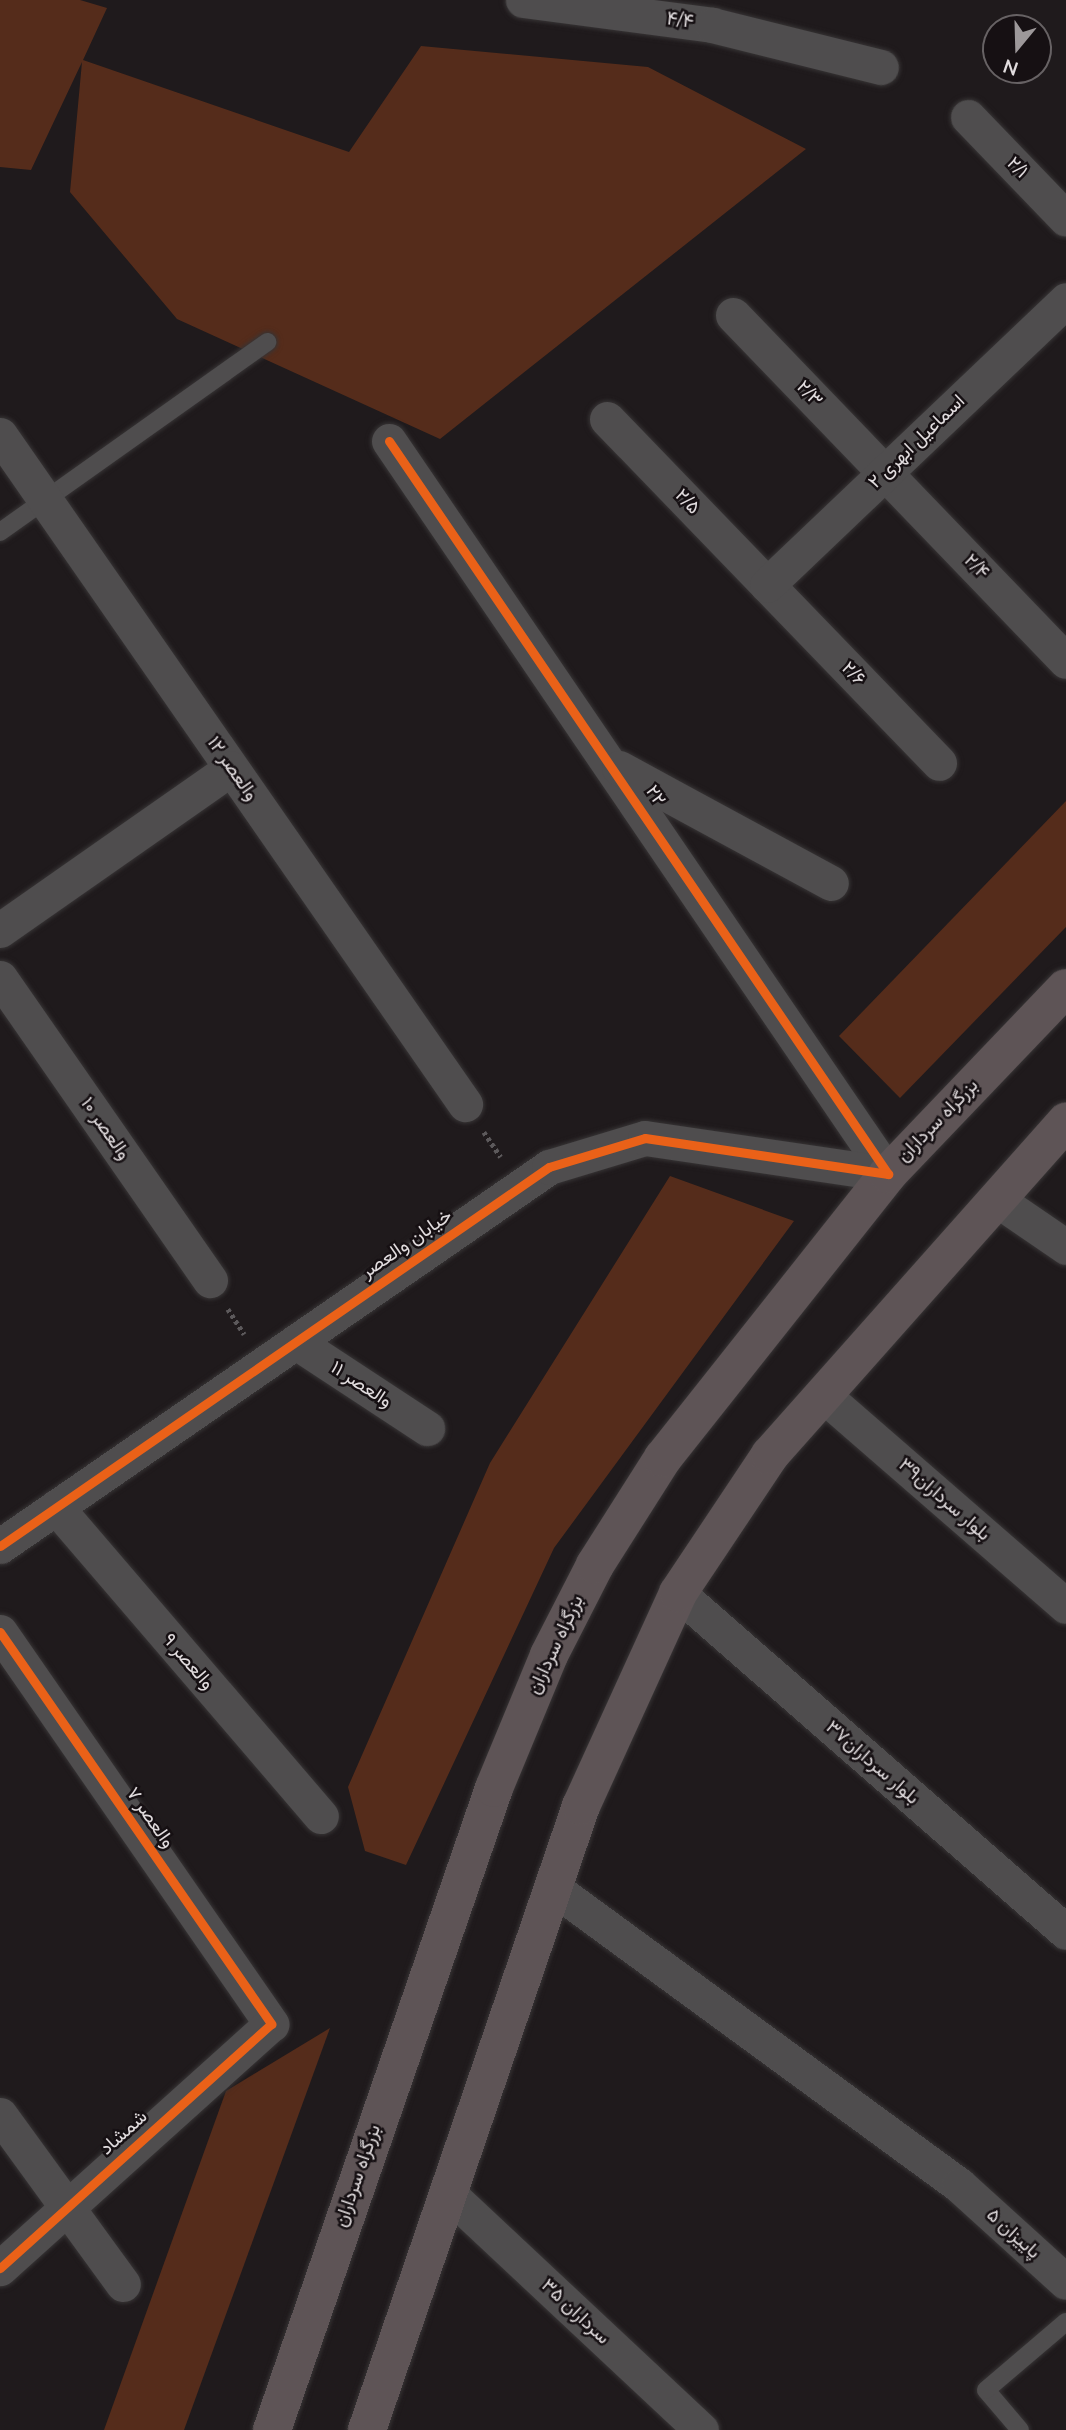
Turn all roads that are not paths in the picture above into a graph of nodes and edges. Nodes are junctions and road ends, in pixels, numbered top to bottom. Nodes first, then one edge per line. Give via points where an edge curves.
1 (523, 0) edge
2 (718, 13) edge
3 (881, 67) dead end
4 (968, 117) dead end
5 (1066, 219) edge
6 (1066, 300) edge
7 (733, 315) dead end
8 (267, 342) dead end
9 (607, 419) dead end
10 (0, 435) edge
11 (389, 441) dead end
12 (885, 473) junction
13 (45, 500) junction
14 (0, 532) edge
15 (767, 585) junction
16 (1066, 661) edge
17 (939, 763) dead end
18 (614, 766) junction
19 (231, 768) junction
20 (831, 883) dead end
21 (0, 930) edge
22 (0, 978) edge
23 (1066, 988) edge
24 (465, 1104) road end
25 (1066, 1122) edge
26 (888, 1174) junction
27 (996, 1199) junction
28 (1066, 1247) edge
29 (210, 1280) road end
30 (296, 1342) junction
31 (822, 1394) junction
32 (427, 1428) dead end
33 (56, 1507) junction
34 (1, 1543) edge
35 (678, 1593) junction
36 (1066, 1605) edge
37 (0, 1632) edge
38 (321, 1816) dead end
39 (552, 1887) junction
40 (1066, 1933) edge
41 (271, 2024) joint
42 (0, 2115) edge
43 (449, 2194) junction
44 (65, 2209) junction
45 (0, 2268) edge
46 (1066, 2282) edge
47 (123, 2284) dead end
48 (1066, 2322) edge
49 (272, 2430) edge
50 (367, 2430) edge
51 (701, 2430) edge
52 (1020, 2430) edge

1 - 2 street, ۴/۴
2 - 3 street, ۴/۴
4 - 5 street, ۲/۱
6 - 12 street, اسماعیل ابهری ۲
7 - 12 street, ۲/۳
8 - 13 lane
9 - 15 street, ۲/۵
10 - 13 street, والعصر ۱۲
11 - 18 street, ۲۲
12 - 15 street, اسماعیل ابهری ۲
12 - 16 street, ۲/۴
13 - 14 lane
13 - 19 street, والعصر ۱۲
15 - 17 street, ۲/۶
18 - 20 street
18 - 26 street, ۲۲
19 - 21 street
19 - 24 street, والعصر ۱۲
22 - 29 street, والعصر ۱۰
23 - 26 highway, بزرگراه سرداران
25 - 27 highway
26 - 30 street, خیابان والعصر via 645,1138 549,1167
26 - 49 highway, بزرگراه سرداران via 663,1458 595,1564 549,1654 426,1975
27 - 28 street
27 - 31 highway
30 - 32 street, والعصر ۱۱
30 - 33 street, خیابان والعصر
31 - 35 highway via 755,1476
31 - 36 street, بلوار سرداران۳۹
33 - 34 street, خیابان والعصر
33 - 38 street, والعصر ۹
35 - 39 highway via 628,1694
35 - 40 street, بلوار سرداران۳۷
37 - 41 street, والعصر ۷
39 - 43 highway
39 - 46 street, پاییزان ۵ via 959,2185
41 - 44 street, شمشاد
42 - 44 street
43 - 50 highway
43 - 51 street, سرداران ۳۵
44 - 45 street, شمشاد
44 - 47 street
48 - 52 lane via 986,2390

